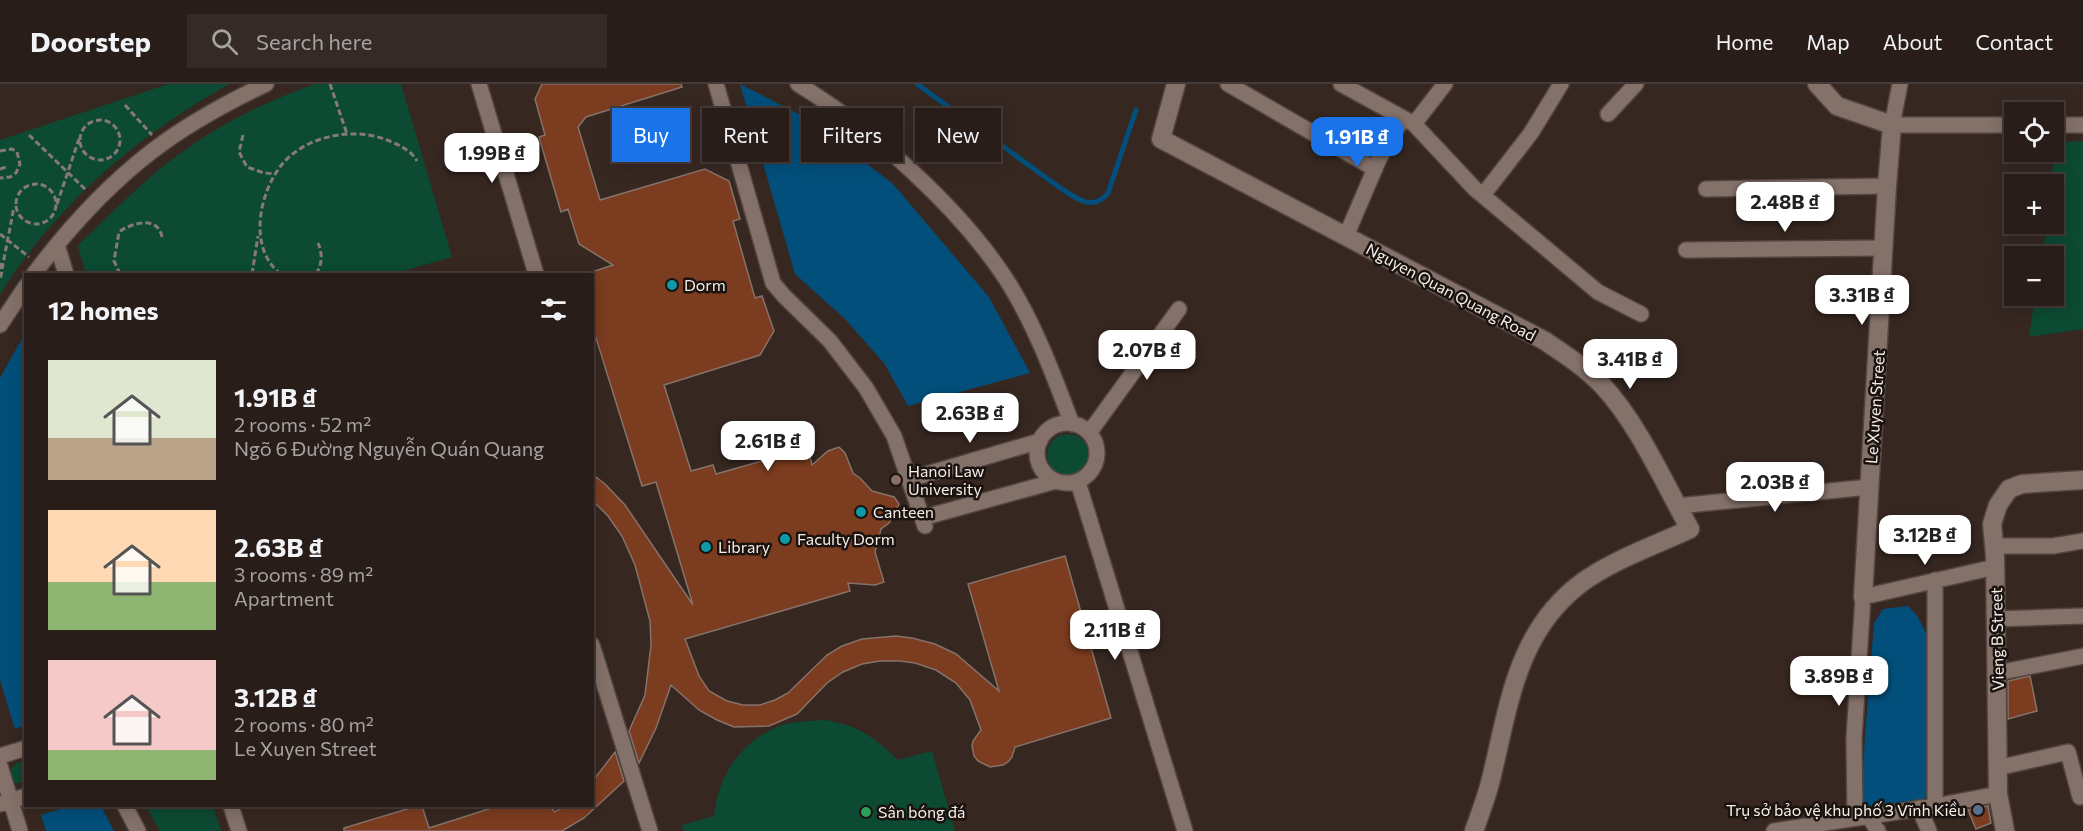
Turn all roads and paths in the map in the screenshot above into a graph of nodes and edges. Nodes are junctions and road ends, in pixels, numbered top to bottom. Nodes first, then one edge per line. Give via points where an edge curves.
1 (266, 84) edge
2 (330, 84) edge
3 (479, 84) edge
4 (716, 84) edge
5 (798, 84) edge
6 (1176, 84) edge
7 (1228, 84) edge
8 (1341, 84) edge
9 (1445, 84) edge
10 (1561, 84) edge
11 (1636, 84) edge
12 (1817, 84) edge
13 (1900, 84) edge
14 (125, 105) dead end
15 (1608, 114) dead end
16 (1408, 121) junction
17 (1892, 125) junction
18 (2004, 125) edge
19 (2064, 125) edge
20 (2083, 125) edge
21 (347, 134) junction
22 (29, 135) dead end
23 (243, 135) dead end
24 (153, 136) dead end
25 (80, 138) junction
26 (0, 151) edge
27 (417, 161) dead end
28 (6, 167) dead end
29 (0, 169) edge
30 (1375, 169) junction
31 (68, 172) junction
32 (276, 174) junction
33 (0, 178) edge
34 (1887, 186) junction
35 (1706, 189) dead end
36 (87, 192) dead end
37 (1483, 195) junction
38 (15, 202) junction
39 (56, 207) junction
40 (259, 228) junction
41 (0, 234) edge
42 (1346, 236) junction
43 (162, 237) dead end
44 (8, 240) junction
45 (318, 243) dead end
46 (57, 245) junction
47 (1884, 248) junction
48 (1686, 250) dead end
49 (31, 259) dead end
50 (0, 263) edge
51 (2, 269) junction
52 (35, 273) edge
53 (66, 273) edge
54 (120, 273) edge
55 (252, 273) edge
56 (279, 273) edge
57 (317, 273) edge
58 (536, 273) edge
59 (0, 280) edge
60 (24, 289) edge
61 (1179, 309) dead end
62 (1641, 314) dead end
63 (0, 325) edge
64 (1072, 424) junction
65 (1089, 433) junction
66 (1040, 441) junction
67 (910, 479) junction
68 (2083, 480) edge
69 (1056, 481) junction
70 (1078, 482) junction
71 (1870, 487) junction
72 (1677, 506) junction
73 (2083, 541) edge
74 (1994, 546) junction
75 (1995, 567) junction
76 (1935, 580) junction
77 (1863, 597) junction
78 (2083, 616) edge
79 (1996, 619) junction
80 (594, 651) edge
81 (2083, 656) edge
82 (1997, 673) junction
83 (24, 749) edge
84 (0, 756) edge
85 (0, 766) edge
86 (1997, 768) junction
87 (1998, 794) junction
88 (2083, 796) edge
89 (12, 800) edge
90 (1935, 806) junction
91 (126, 807) edge
92 (231, 807) edge
93 (1919, 808) junction
94 (1862, 817) junction
95 (20, 831) edge
96 (138, 831) edge
97 (238, 831) edge
98 (650, 831) edge
99 (1185, 831) edge
100 (1474, 831) edge
101 (1774, 831) edge
102 (1878, 831) edge
103 (1929, 831) edge
104 (2005, 831) edge

1 - 46 street via 214,109 150,152
2 - 21 path
3 - 58 street
4 - 67 street via 773,283 830,341 866,388 894,436
5 - 64 street via 844,114 901,162 990,256 1008,281 1043,350
6 - 42 street, Nguyen Quan Quang Road via 1161,139
7 - 30 street
8 - 16 street
9 - 16 street
10 - 37 street via 1531,133
11 - 15 street
12 - 17 street via 1837,105
13 - 17 street
14 - 24 path
16 - 30 street
16 - 37 street
17 - 18 street
17 - 34 street, Le Xuyen Street
19 - 20 street
21 - 27 path via 381,137 413,154
21 - 32 path via 314,141 296,151
22 - 31 path
23 - 32 path via 238,152 247,167
25 - 25 path via 82,150 99,160 111,156 120,144 115,126 101,119 85,126
25 - 31 path
26 - 33 path via 17,152 20,164 16,173
28 - 29 path
30 - 42 street
31 - 36 path
31 - 39 path
32 - 40 path
34 - 35 street
34 - 47 street, Le Xuyen Street
37 - 62 street via 1598,292
38 - 39 path via 22,220 34,225 47,221
38 - 39 path via 20,190 37,184 53,194
38 - 44 path
40 - 55 path
40 - 56 path via 265,253
41 - 44 path
42 - 72 street, Nguyen Quan Quang Road via 1545,341 1577,362 1604,387 1633,425
43 - 54 path via 159,228 147,222 119,232 114,261
44 - 49 path
44 - 51 path
45 - 57 path via 321,260
46 - 52 street
46 - 53 street
47 - 48 street
47 - 71 street, Le Xuyen Street
50 - 51 path
51 - 59 path
60 - 63 street
61 - 65 street
64 - 65 street
64 - 66 street via 1050,428
65 - 70 street via 1097,459 1089,474
66 - 67 street
66 - 69 street via 1040,466
67 - 69 street via 924,522
68 - 74 street, Vieng B Street via 2022,483 2009,489 1992,524
69 - 70 street
70 - 99 street
71 - 72 street
71 - 77 street, Le Xuyen Street
72 - 100 street, Nguyen Quan Quang Road via 1690,529 1582,583 1537,631 1517,674 1491,781
73 - 74 street via 2053,546
74 - 75 street, Vieng B Street
75 - 76 street
75 - 79 street, Vieng B Street
76 - 77 street
76 - 90 street
77 - 94 street via 1854,738
78 - 79 street
79 - 82 street, Vieng B Street
80 - 98 street
81 - 82 street
82 - 86 street, Vieng B Street
83 - 84 street
85 - 89 street
86 - 87 street, Vieng B Street
86 - 88 street via 2068,753 2080,797
87 - 90 street
87 - 104 street, Vieng B Street
89 - 95 street
90 - 93 street
91 - 96 street
92 - 97 street
93 - 94 street
93 - 103 street
94 - 101 street
94 - 102 street

